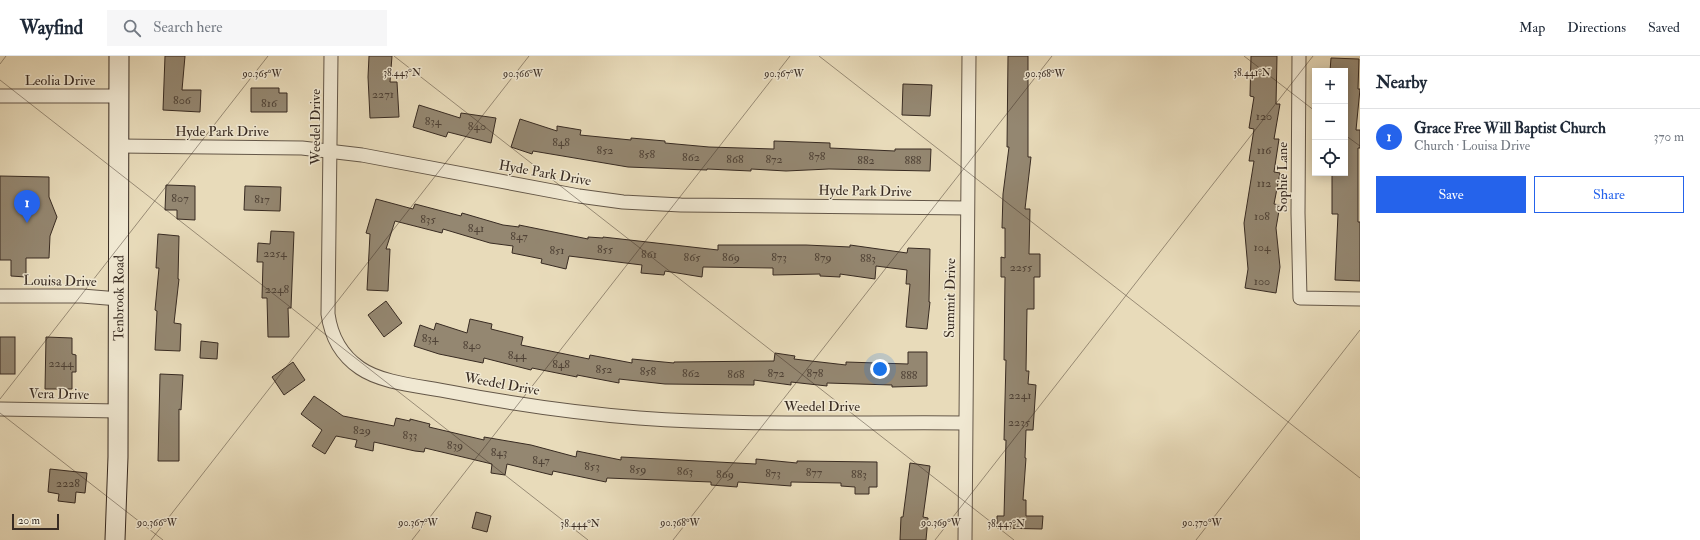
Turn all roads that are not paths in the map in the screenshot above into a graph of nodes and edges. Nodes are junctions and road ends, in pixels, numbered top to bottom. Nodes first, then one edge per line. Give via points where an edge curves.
1 (119, 56) edge
2 (331, 56) edge
3 (969, 56) edge
4 (1299, 56) edge
5 (0, 96) edge
6 (119, 96) junction
7 (120, 146) junction
8 (330, 152) junction
9 (967, 208) junction
10 (0, 296) edge
11 (118, 299) junction
12 (1360, 299) edge
13 (0, 409) edge
14 (118, 411) junction
15 (965, 423) junction
16 (115, 540) edge
17 (965, 540) edge

1 - 6 street, Tenbrook Road
2 - 8 street, Weedel Drive
3 - 9 street, Summit Drive
4 - 12 street, Sophie Lane via 1300,298
5 - 6 street, Leolia Drive
6 - 7 street, Tenbrook Road
7 - 8 street, Hyde Park Drive via 286,147
7 - 11 street, Tenbrook Road
8 - 9 street, Hyde Park Drive via 362,155 623,202
8 - 15 street, Weedel Drive via 329,322 343,353 371,374 394,381 492,400 640,418 724,422
9 - 15 street, Summit Drive
10 - 11 street, Louisa Drive via 82,296
11 - 14 street, Tenbrook Road
13 - 14 street, Vera Drive
14 - 16 street, Tenbrook Road
15 - 17 street, Summit Drive

